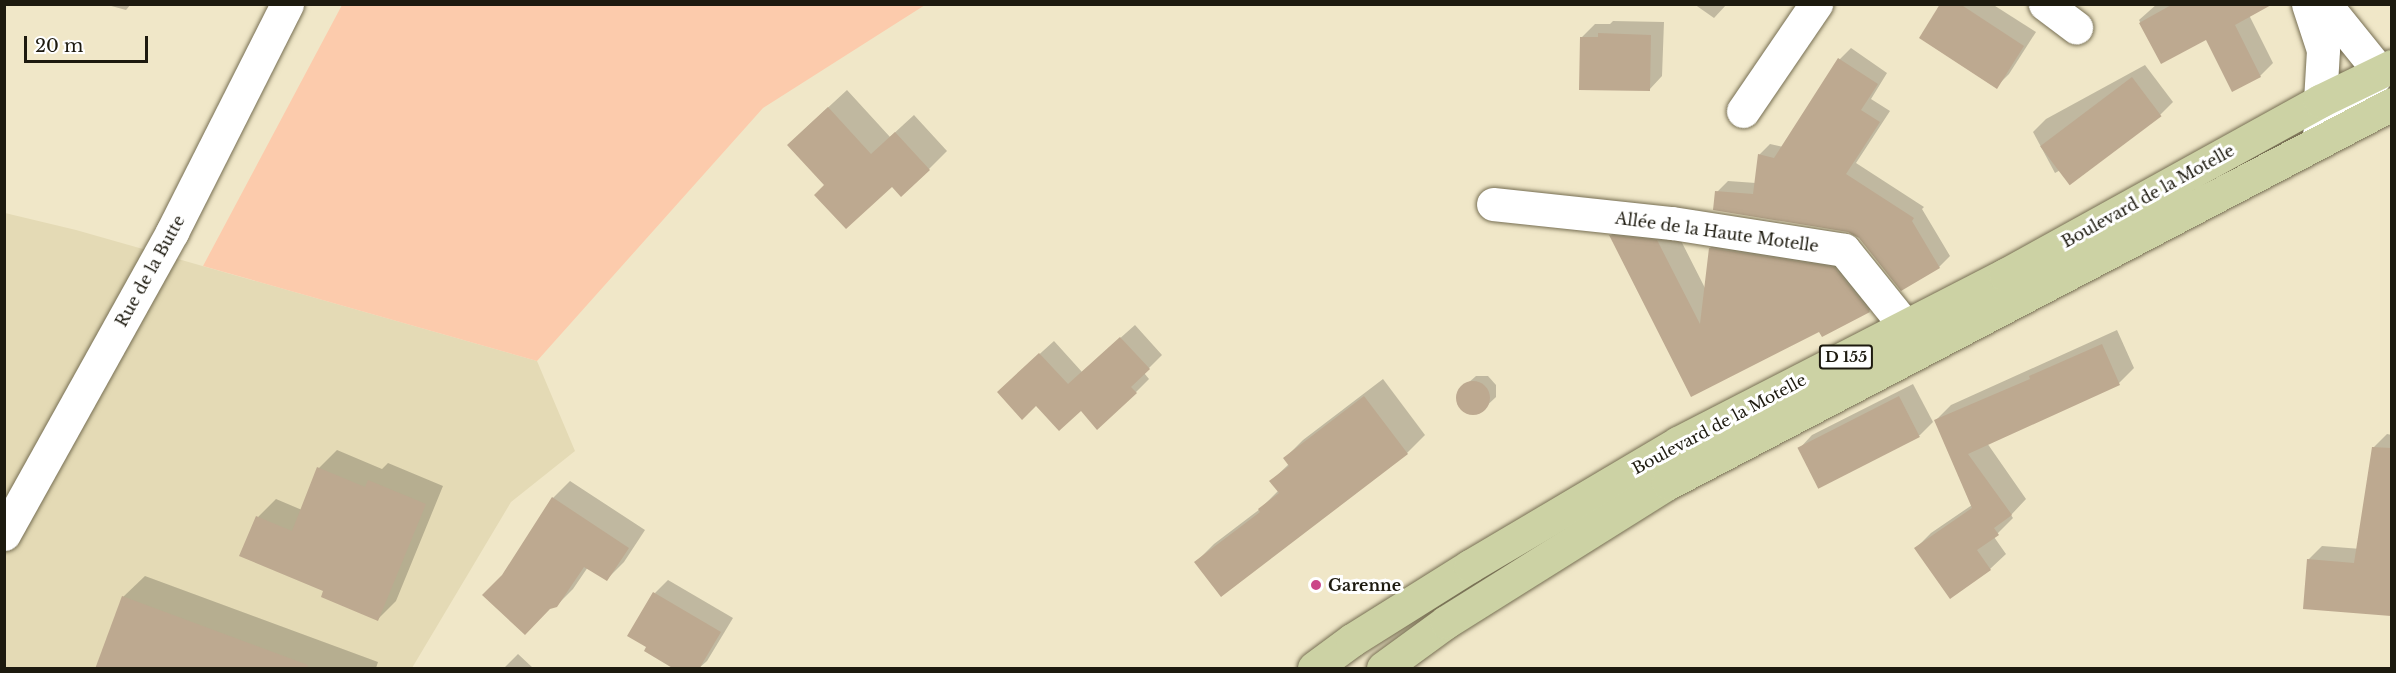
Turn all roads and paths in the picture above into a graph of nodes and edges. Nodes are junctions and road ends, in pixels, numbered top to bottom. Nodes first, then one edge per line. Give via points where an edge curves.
1 (287, 4) edge
2 (1816, 4) edge
3 (2045, 4) edge
4 (2308, 4) edge
5 (2325, 4) edge
6 (2076, 27) dead end
7 (2385, 68) edge
8 (2320, 100) junction
9 (2391, 104) edge
10 (1743, 111) dead end
11 (2292, 155) junction
12 (1493, 204) dead end
13 (1905, 326) junction
14 (4, 534) edge
15 (1314, 669) edge
16 (1383, 669) edge

1 - 14 street, Rue de la Butte via 172,232
2 - 10 street
3 - 6 street
4 - 8 street via 2323,50
5 - 7 street
7 - 8 main road, Boulevard de la Motelle / D 155
7 - 11 street via 2353,108
8 - 13 main road, Boulevard de la Motelle / D 155 via 2005,275
9 - 11 main road, Boulevard de la Motelle / D 155
11 - 16 main road, Boulevard de la Motelle / D 155 via 1668,483 1446,622
12 - 13 street, Allée de la Haute Motelle via 1672,224 1844,250
13 - 15 main road, Boulevard de la Motelle / D 155 via 1678,443 1470,566 1352,640

